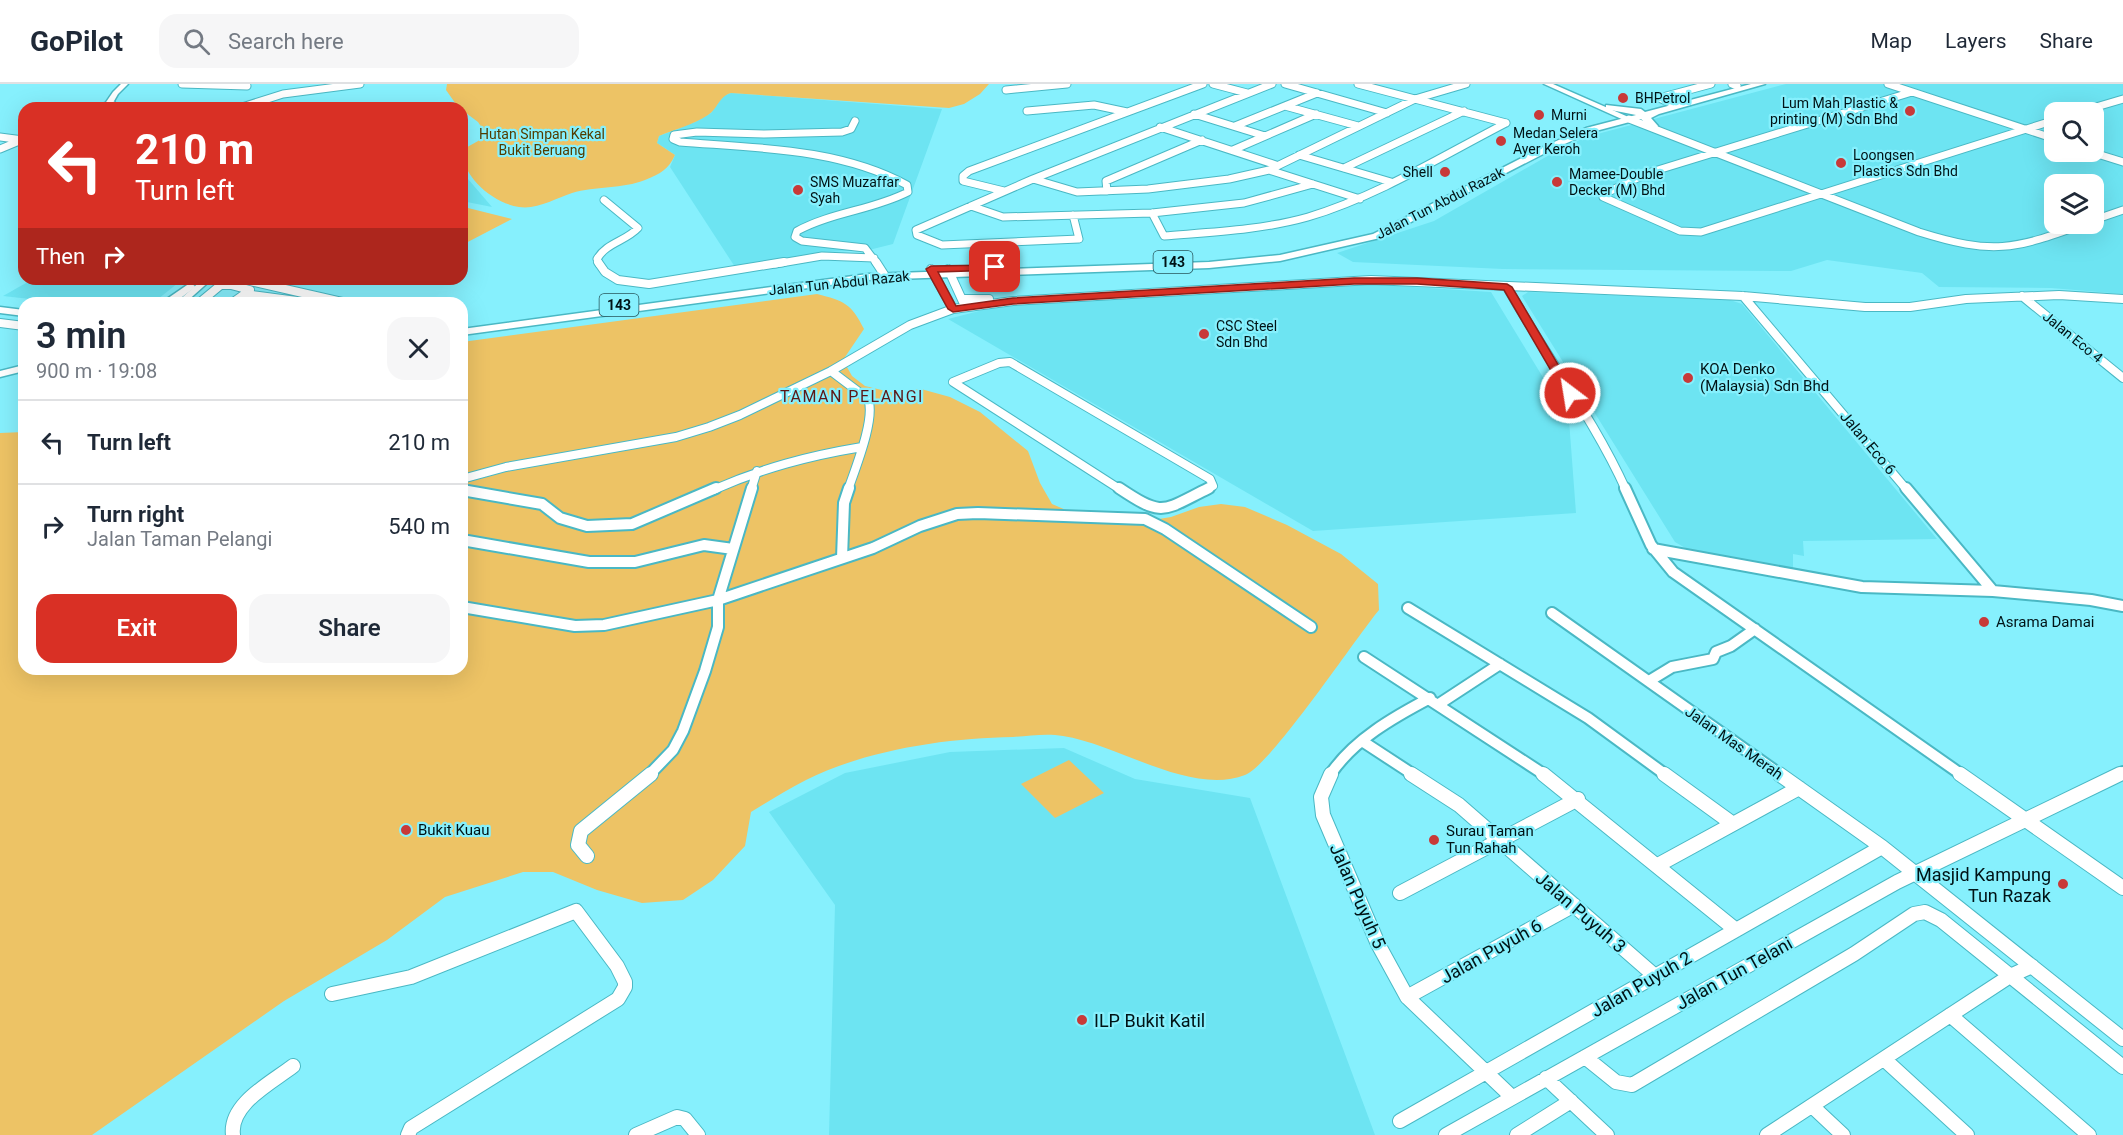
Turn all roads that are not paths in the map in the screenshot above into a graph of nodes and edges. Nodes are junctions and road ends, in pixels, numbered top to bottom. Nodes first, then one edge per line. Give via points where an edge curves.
1 (125, 84) edge
2 (131, 84) edge
3 (182, 84) edge
4 (360, 84) edge
5 (1067, 84) edge
6 (1203, 84) edge
7 (1213, 84) edge
8 (1272, 84) edge
9 (1285, 84) edge
10 (1358, 84) edge
11 (1466, 84) edge
12 (1547, 84) edge
13 (1556, 84) edge
14 (1710, 84) edge
15 (1761, 84) edge
16 (1888, 84) edge
17 (1738, 85) edge
18 (247, 86) dead end
19 (1677, 87) dead end
20 (1006, 90) dead end
21 (1684, 91) junction
22 (1912, 92) junction
23 (1247, 93) junction
24 (1317, 93) junction
25 (1415, 99) junction
26 (2123, 99) edge
27 (112, 102) edge
28 (114, 102) edge
29 (258, 102) edge
30 (1671, 104) junction
31 (2104, 105) edge
32 (1286, 106) junction
33 (1606, 107) junction
34 (1027, 111) dead end
35 (1464, 111) junction
36 (1643, 111) junction
37 (1658, 111) junction
38 (1127, 112) junction
39 (1387, 112) junction
40 (1194, 114) junction
41 (1316, 114) junction
42 (1629, 117) junction
43 (855, 121) dead end
44 (2044, 123) edge
45 (1605, 124) junction
46 (1235, 126) junction
47 (1358, 126) junction
48 (1650, 126) junction
49 (1160, 127) junction
50 (2025, 129) junction
51 (2044, 135) edge
52 (1265, 136) junction
53 (0, 137) edge
54 (18, 139) edge
55 (1202, 140) junction
56 (18, 142) edge
57 (0, 149) edge
58 (1233, 150) junction
59 (1716, 151) junction
60 (1299, 155) junction
61 (2104, 156) edge
62 (2123, 162) edge
63 (1273, 168) junction
64 (1344, 168) junction
65 (1033, 179) junction
66 (1391, 182) junction
67 (1313, 184) junction
68 (1004, 191) junction
69 (1107, 191) junction
70 (1821, 194) junction
71 (1359, 199) junction
72 (604, 200) dead end
73 (971, 206) junction
74 (2123, 210) edge
75 (1152, 213) junction
76 (1073, 215) junction
77 (2104, 217) edge
78 (2055, 234) edge
79 (874, 258) junction
80 (949, 271) junction
81 (933, 272) junction
82 (884, 273) junction
83 (194, 285) edge
84 (220, 285) joint
85 (258, 285) edge
86 (265, 285) edge
87 (1507, 287) junction
88 (247, 292) junction
89 (1743, 296) junction
90 (2022, 296) junction
91 (177, 297) edge
92 (206, 297) edge
93 (240, 297) edge
94 (277, 297) edge
95 (319, 297) edge
96 (2123, 299) edge
97 (0, 302) edge
98 (964, 303) junction
99 (18, 304) edge
100 (953, 309) junction
101 (0, 310) edge
102 (18, 312) edge
103 (0, 323) edge
104 (18, 325) edge
105 (468, 326) edge
106 (468, 331) edge
107 (18, 365) edge
108 (0, 369) edge
109 (18, 370) edge
110 (831, 371) junction
111 (0, 374) edge
112 (2123, 378) edge
113 (862, 447) junction
114 (757, 471) junction
115 (468, 477) edge
116 (468, 491) edge
117 (1144, 505) junction
118 (1125, 517) junction
119 (1137, 518) junction
120 (468, 541) edge
121 (733, 549) junction
122 (1653, 549) junction
123 (842, 558) junction
124 (1993, 591) junction
125 (718, 600) junction
126 (2123, 606) edge
127 (468, 608) edge
128 (1408, 608) dead end
129 (1552, 614) dead end
130 (1311, 627) dead end
131 (1755, 629) junction
132 (1364, 657) dead end
133 (1500, 664) junction
134 (1648, 681) junction
135 (1434, 701) junction
136 (1362, 741) junction
137 (2123, 772) edge
138 (1799, 788) junction
139 (1578, 800) junction
140 (2025, 819) junction
141 (1733, 824) junction
142 (1500, 840) junction
143 (1882, 847) junction
144 (586, 856) dead end
145 (1658, 865) junction
146 (1915, 873) junction
147 (2123, 888) edge
148 (1400, 893) dead end
149 (1574, 905) junction
150 (1736, 930) junction
151 (2032, 966) junction
152 (1655, 976) junction
153 (2010, 976) junction
154 (332, 994) dead end
155 (1407, 997) junction
156 (1950, 1016) junction
157 (2123, 1039) edge
158 (1585, 1057) junction
159 (1884, 1059) junction
160 (293, 1066) dead end
161 (2123, 1067) edge
162 (1486, 1072) junction
163 (1546, 1078) junction
164 (1512, 1097) junction
165 (1571, 1101) junction
166 (1812, 1106) junction
167 (1400, 1121) dead end
168 (233, 1135) edge
169 (408, 1135) edge
170 (636, 1135) edge
171 (698, 1135) edge
172 (1446, 1135) edge
173 (1517, 1135) edge
174 (1607, 1135) edge
175 (1767, 1135) edge
176 (1843, 1135) edge
177 (1966, 1135) edge
178 (2089, 1135) edge

1 - 27 main road
2 - 28 main road
3 - 18 street
4 - 29 street via 283,94
5 - 20 street
6 - 38 street
7 - 23 street
8 - 23 street
9 - 24 street
10 - 25 street
11 - 25 street
12 - 33 main road
13 - 33 main road
14 - 21 street
15 - 37 highway, Jalan Tun Abdul Razak / 143
16 - 22 street
17 - 30 highway, Jalan Tun Abdul Razak / 143
19 - 21 street
21 - 30 street via 1659,98
22 - 50 street
22 - 59 street
23 - 40 street
24 - 32 street
24 - 39 street
25 - 35 street
25 - 39 street
26 - 31 street
30 - 36 highway, Jalan Tun Abdul Razak / 143
32 - 41 street
32 - 46 street
33 - 36 highway
33 - 42 main road
33 - 45 highway via 1612,116
34 - 38 street via 1094,105
35 - 64 street
35 - 66 street via 1506,123
36 - 42 highway, Jalan Tun Abdul Razak / 143
37 - 42 highway, Jalan Tun Abdul Razak / 143
37 - 48 highway via 1645,117
38 - 68 street via 963,176 963,181
39 - 47 street
40 - 46 street
40 - 49 street
41 - 47 street
41 - 52 street
42 - 45 highway, Jalan Tun Abdul Razak / 143
42 - 48 street
43 - 79 street via 845,131 697,132 674,135 673,139 818,156 895,176 907,185 908,192 885,203 813,222 797,231 795,237 860,247 869,250
44 - 50 street
45 - 48 highway
45 - 80 highway, Jalan Tun Abdul Razak / 143 via 1549,141 1369,234 1341,241 1228,259
46 - 52 street
47 - 60 street
48 - 59 street
49 - 55 street
49 - 65 street
50 - 51 street
50 - 70 street
52 - 58 street
53 - 54 street
55 - 58 street
55 - 69 street via 1106,181
56 - 57 street
58 - 63 street
59 - 70 street
59 - 70 street via 1648,173 1603,197 1691,233
60 - 63 street
60 - 64 street
61 - 62 street
63 - 67 street
63 - 69 street via 1209,183
64 - 66 street
65 - 68 street
65 - 69 street via 1065,190
66 - 71 street
67 - 71 street
67 - 75 street via 1244,203
68 - 73 street
70 - 78 street via 1938,238 1982,246 2010,248
71 - 75 street via 1273,224 1164,236
72 - 79 street via 638,228 597,259 608,275 626,282 649,284 822,256
73 - 76 street via 1003,217
73 - 76 street via 916,230 917,235 942,244 1079,239
74 - 77 street
75 - 76 street
79 - 82 street
80 - 81 highway, Jalan Tun Abdul Razak / 143
80 - 98 street
81 - 82 highway, Jalan Tun Abdul Razak / 143
81 - 100 street
82 - 105 highway, Jalan Tun Abdul Razak / 143 via 841,274
82 - 106 highway, Jalan Tun Abdul Razak / 143
83 - 91 highway
84 - 88 street
84 - 92 street
85 - 88 street
86 - 95 street
87 - 89 street
87 - 98 street via 1371,280
87 - 122 street via 1613,461
88 - 93 street
88 - 94 street
89 - 90 street via 1888,307
89 - 124 street, Jalan Eco 6
90 - 96 street
90 - 112 street, Jalan Eco 4
97 - 99 highway
98 - 100 street
100 - 110 street via 910,325
101 - 102 highway
103 - 104 street
107 - 108 main road
109 - 111 main road
110 - 113 street via 871,406
110 - 115 street via 740,415 676,437
113 - 114 street
113 - 123 street via 844,503
114 - 116 street via 632,524 587,526 560,518 542,504
114 - 121 street
117 - 117 street via 953,382 999,363 1014,364 1213,482 1210,489 1166,509
117 - 118 street
117 - 119 street
118 - 119 street
118 - 123 street via 957,514
119 - 130 street via 1153,521
120 - 121 street via 589,562 635,562 704,545
121 - 125 street
122 - 124 street via 1862,587
122 - 131 street via 1673,572
123 - 125 street
124 - 126 street
125 - 127 street via 604,626 575,626
125 - 144 street via 718,627 712,649 674,750 580,831 576,840
128 - 133 street
129 - 134 street, Jalan Mas Merah
131 - 134 street via 1716,652 1713,659 1672,667
131 - 140 street
132 - 135 street
133 - 135 street, Jalan Puyuh 5
133 - 141 street via 1598,725
134 - 138 street, Jalan Mas Merah
135 - 136 street, Jalan Puyuh 5 via 1392,718
135 - 139 street via 1534,766
136 - 142 street, Jalan Puyuh 3 via 1450,799
136 - 155 street, Jalan Puyuh 5 via 1329,776 1321,797 1323,815 1378,944
137 - 140 street, Jalan Tun Telani
138 - 141 street
138 - 143 street, Jalan Mas Merah
139 - 142 street
139 - 145 street
140 - 146 street, Jalan Tun Telani
140 - 147 street
141 - 145 street
142 - 148 street
142 - 149 street, Jalan Puyuh 3
143 - 146 street, Jalan Mas Merah
143 - 150 street, Jalan Puyuh 2
145 - 150 street
146 - 151 street, Jalan Mas Merah
146 - 158 street, Jalan Tun Telani
149 - 152 street, Jalan Puyuh 3
149 - 155 street, Jalan Puyuh 6
150 - 152 street, Jalan Puyuh 2
151 - 153 street
151 - 157 street, Jalan Mas Merah
152 - 162 street, Jalan Puyuh 2
153 - 156 street
153 - 158 street via 1941,920 1919,913 1632,1085 1616,1082
153 - 161 street
154 - 169 street via 411,977 576,911 618,968 625,982 625,990 618,999 411,1128
155 - 162 street, Jalan Puyuh 5
156 - 159 street
156 - 178 street
158 - 163 street, Jalan Tun Telani
159 - 166 street
159 - 177 street
160 - 168 street via 239,1108
162 - 164 street, Jalan Puyuh 5
162 - 167 street, Jalan Puyuh 2
163 - 164 street, Jalan Tun Telani
163 - 165 street
164 - 172 street, Jalan Tun Telani
165 - 173 street
165 - 174 street
166 - 175 street
166 - 176 street
170 - 171 street via 677,1117 685,1119

